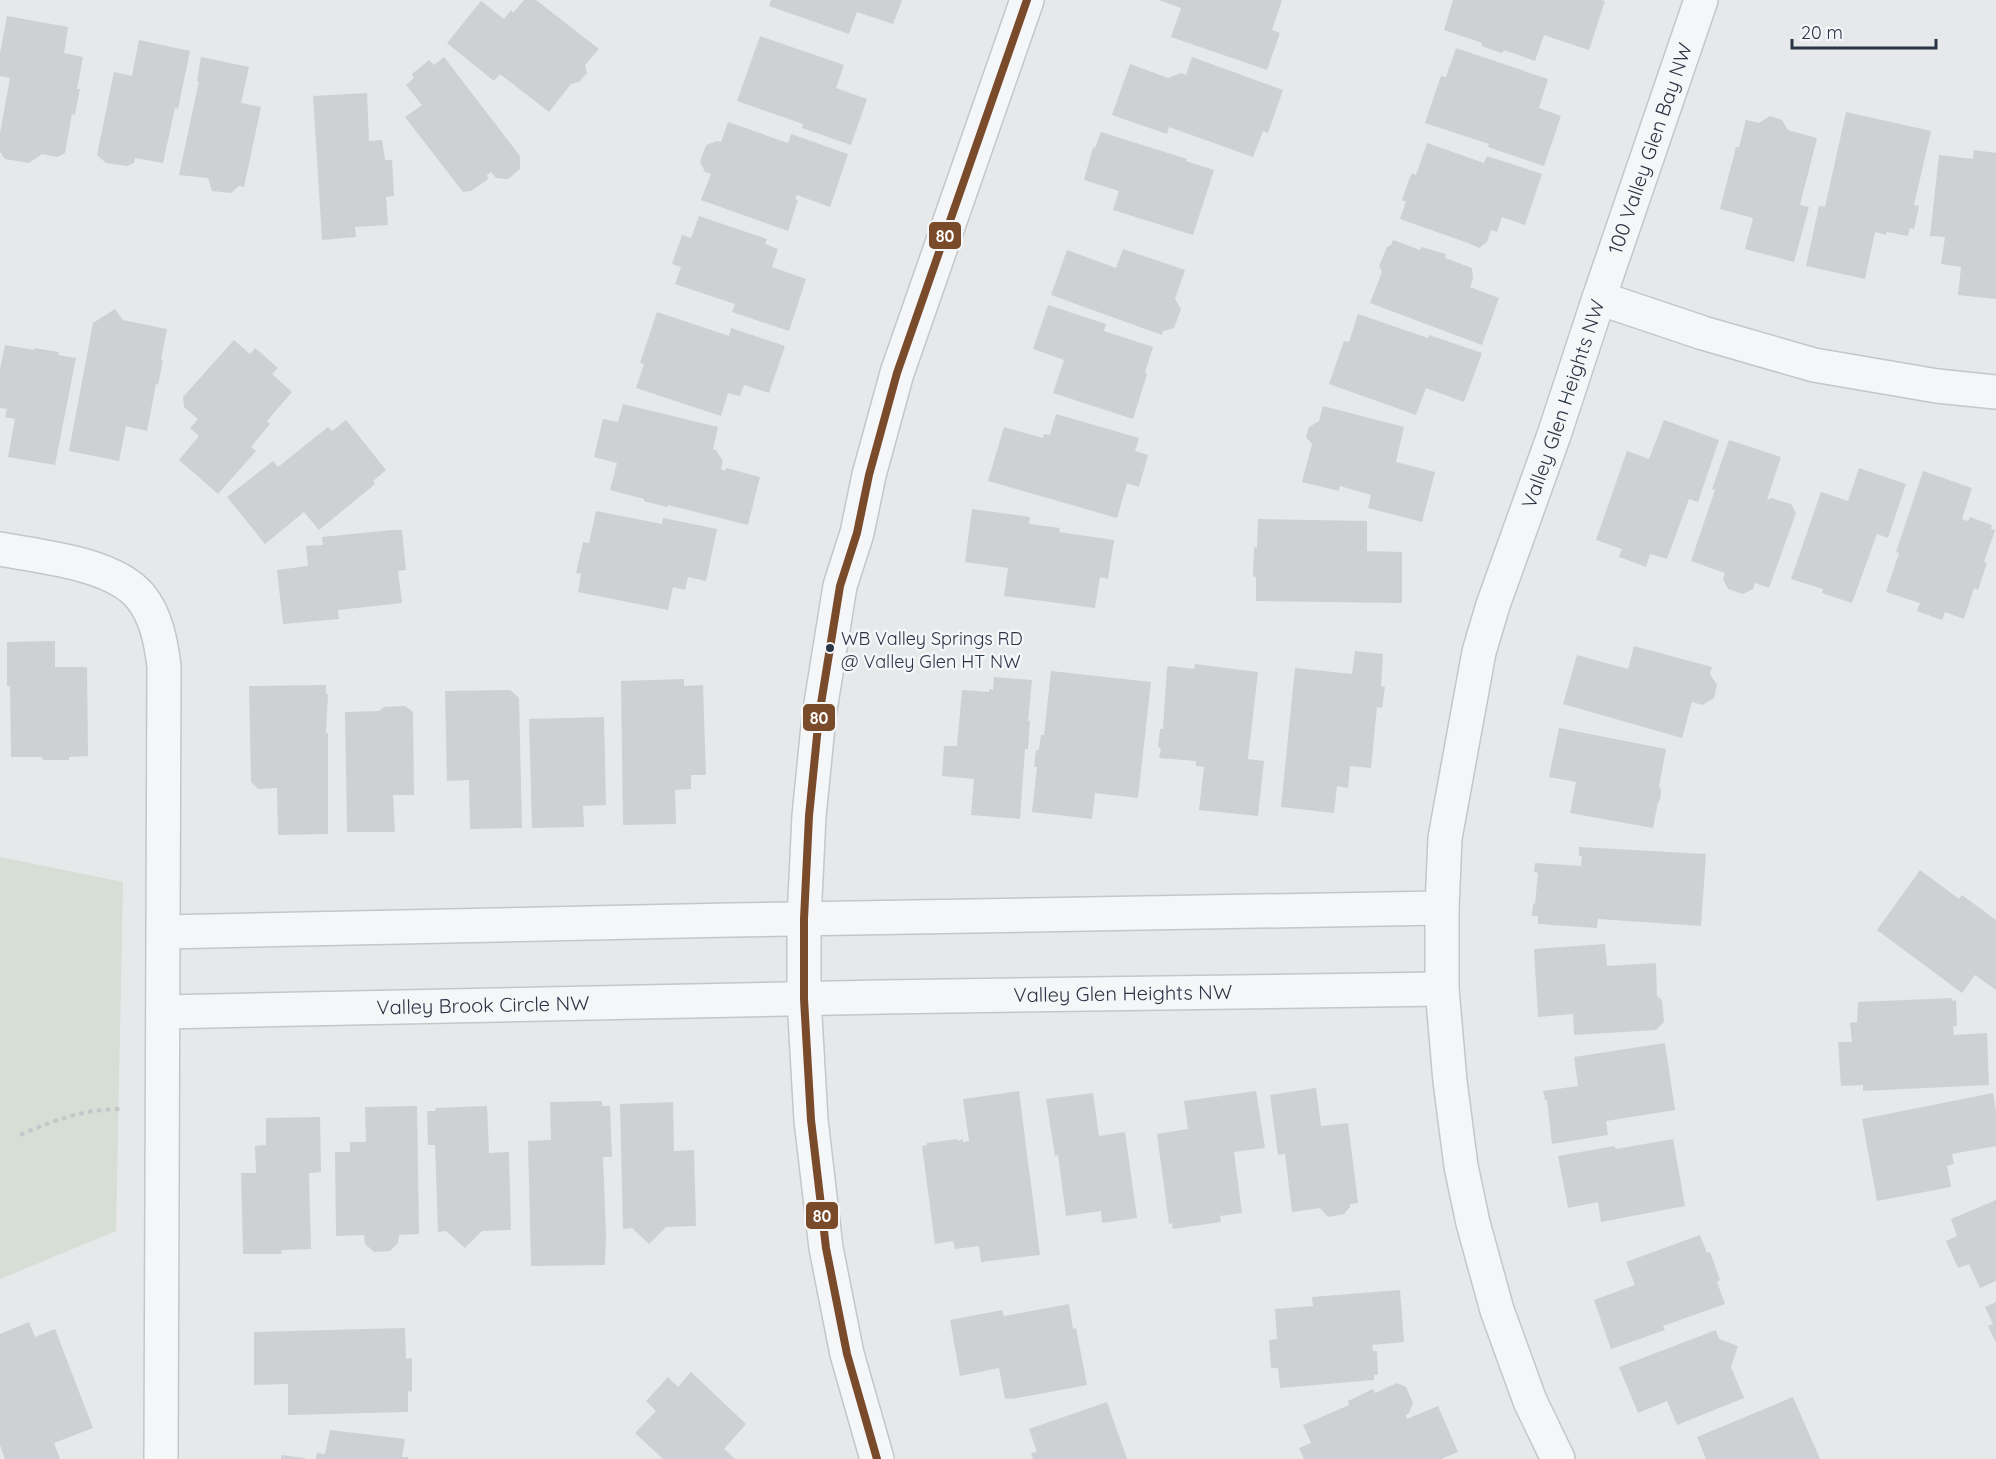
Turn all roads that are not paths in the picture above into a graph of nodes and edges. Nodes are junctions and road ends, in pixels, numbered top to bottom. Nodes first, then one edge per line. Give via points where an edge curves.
1 (1027, 0) edge
2 (1701, 0) edge
3 (1599, 298) junction
4 (1996, 392) edge
5 (0, 549) edge
6 (1442, 908) junction
7 (804, 919) junction
8 (164, 932) junction
9 (1442, 989) junction
10 (804, 999) junction
11 (163, 1012) junction
12 (161, 1459) edge
13 (877, 1459) edge
14 (1558, 1459) edge

1 - 7 street via 897,373 840,586 819,716
2 - 3 street, 100 Valley Glen Bay NW
3 - 4 street, Valley Glen Heights NW via 1814,365
3 - 6 street, Valley Glen Heights NW via 1479,652 1445,838
5 - 8 street via 102,570 139,595 153,618 164,666
6 - 7 street
6 - 9 street, Valley Glen Heights NW
7 - 8 street
7 - 10 street
8 - 11 street
9 - 10 street, Valley Glen Heights NW
9 - 14 street, Valley Glen Heights NW via 1461,1166 1473,1223 1497,1310 1530,1401
10 - 11 street, Valley Brook Circle NW
10 - 13 street via 811,1120 826,1248 847,1354
11 - 12 street

